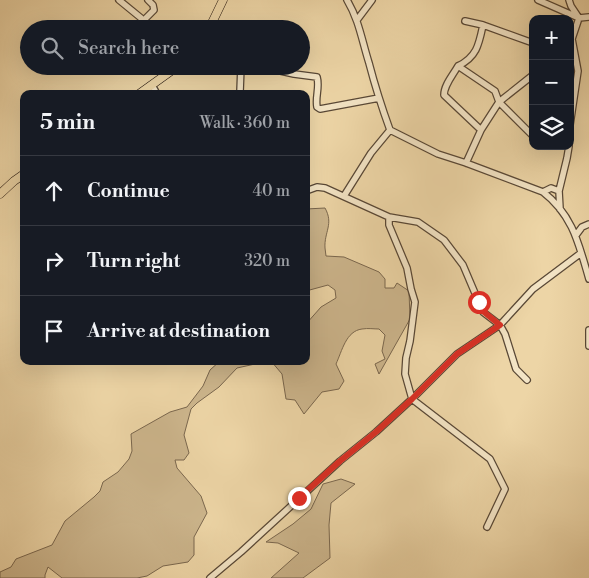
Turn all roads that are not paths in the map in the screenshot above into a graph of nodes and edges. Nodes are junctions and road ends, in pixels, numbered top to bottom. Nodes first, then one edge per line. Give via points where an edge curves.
1 (119, 0) edge
2 (148, 0) edge
3 (223, 0) edge
4 (347, 0) edge
5 (372, 0) edge
6 (538, 0) edge
7 (569, 0) edge
8 (589, 17) edge
9 (579, 18) junction
10 (141, 20) edge
11 (145, 20) edge
12 (214, 20) edge
13 (357, 20) junction
14 (465, 21) dead end
15 (483, 25) junction
16 (529, 42) edge
17 (458, 66) junction
18 (574, 68) edge
19 (578, 71) junction
20 (165, 75) edge
21 (241, 75) edge
22 (305, 75) edge
23 (529, 78) edge
24 (152, 85) junction
25 (144, 90) edge
26 (155, 90) edge
27 (240, 90) edge
28 (379, 98) junction
29 (499, 102) junction
30 (573, 105) edge
31 (390, 130) junction
32 (481, 130) junction
33 (529, 132) edge
34 (569, 150) edge
35 (466, 163) junction
36 (20, 177) edge
37 (310, 189) edge
38 (559, 191) junction
39 (543, 192) junction
40 (0, 194) edge
41 (344, 196) junction
42 (560, 209) junction
43 (389, 218) junction
44 (589, 224) edge
45 (576, 235) junction
46 (581, 254) junction
47 (589, 279) edge
48 (500, 325) junction
49 (589, 330) edge
50 (589, 346) edge
51 (526, 380) dead end
52 (412, 399) junction
53 (487, 527) dead end
54 (210, 578) edge

1 - 10 street
2 - 11 street via 154,10
3 - 12 main road
4 - 13 street
5 - 13 street
6 - 9 street
7 - 9 street
8 - 9 street
9 - 19 street via 572,39
13 - 28 street
14 - 15 street
15 - 16 street
15 - 17 street via 476,52
17 - 29 street via 495,91
17 - 32 street via 444,95
18 - 19 street
19 - 30 street
20 - 24 main road
21 - 27 street
22 - 28 street via 316,77 318,81 316,103 320,109
23 - 29 street
24 - 25 main road
24 - 26 street
28 - 31 street
29 - 32 street
29 - 33 street
31 - 35 street via 438,154
31 - 41 street
32 - 35 street
34 - 38 street
35 - 39 street
36 - 40 main road
37 - 41 street via 325,188
38 - 39 street via 551,188
38 - 42 street
39 - 42 street
41 - 43 street
42 - 45 street
43 - 48 street via 418,222 444,240 462,265 484,312
43 - 52 street via 415,302 405,374
44 - 45 street via 582,226
45 - 46 street
46 - 47 street
46 - 48 street via 533,289
48 - 51 street via 516,369
48 - 52 street via 457,354
49 - 50 street
52 - 53 street via 490,459 504,489
52 - 54 street

